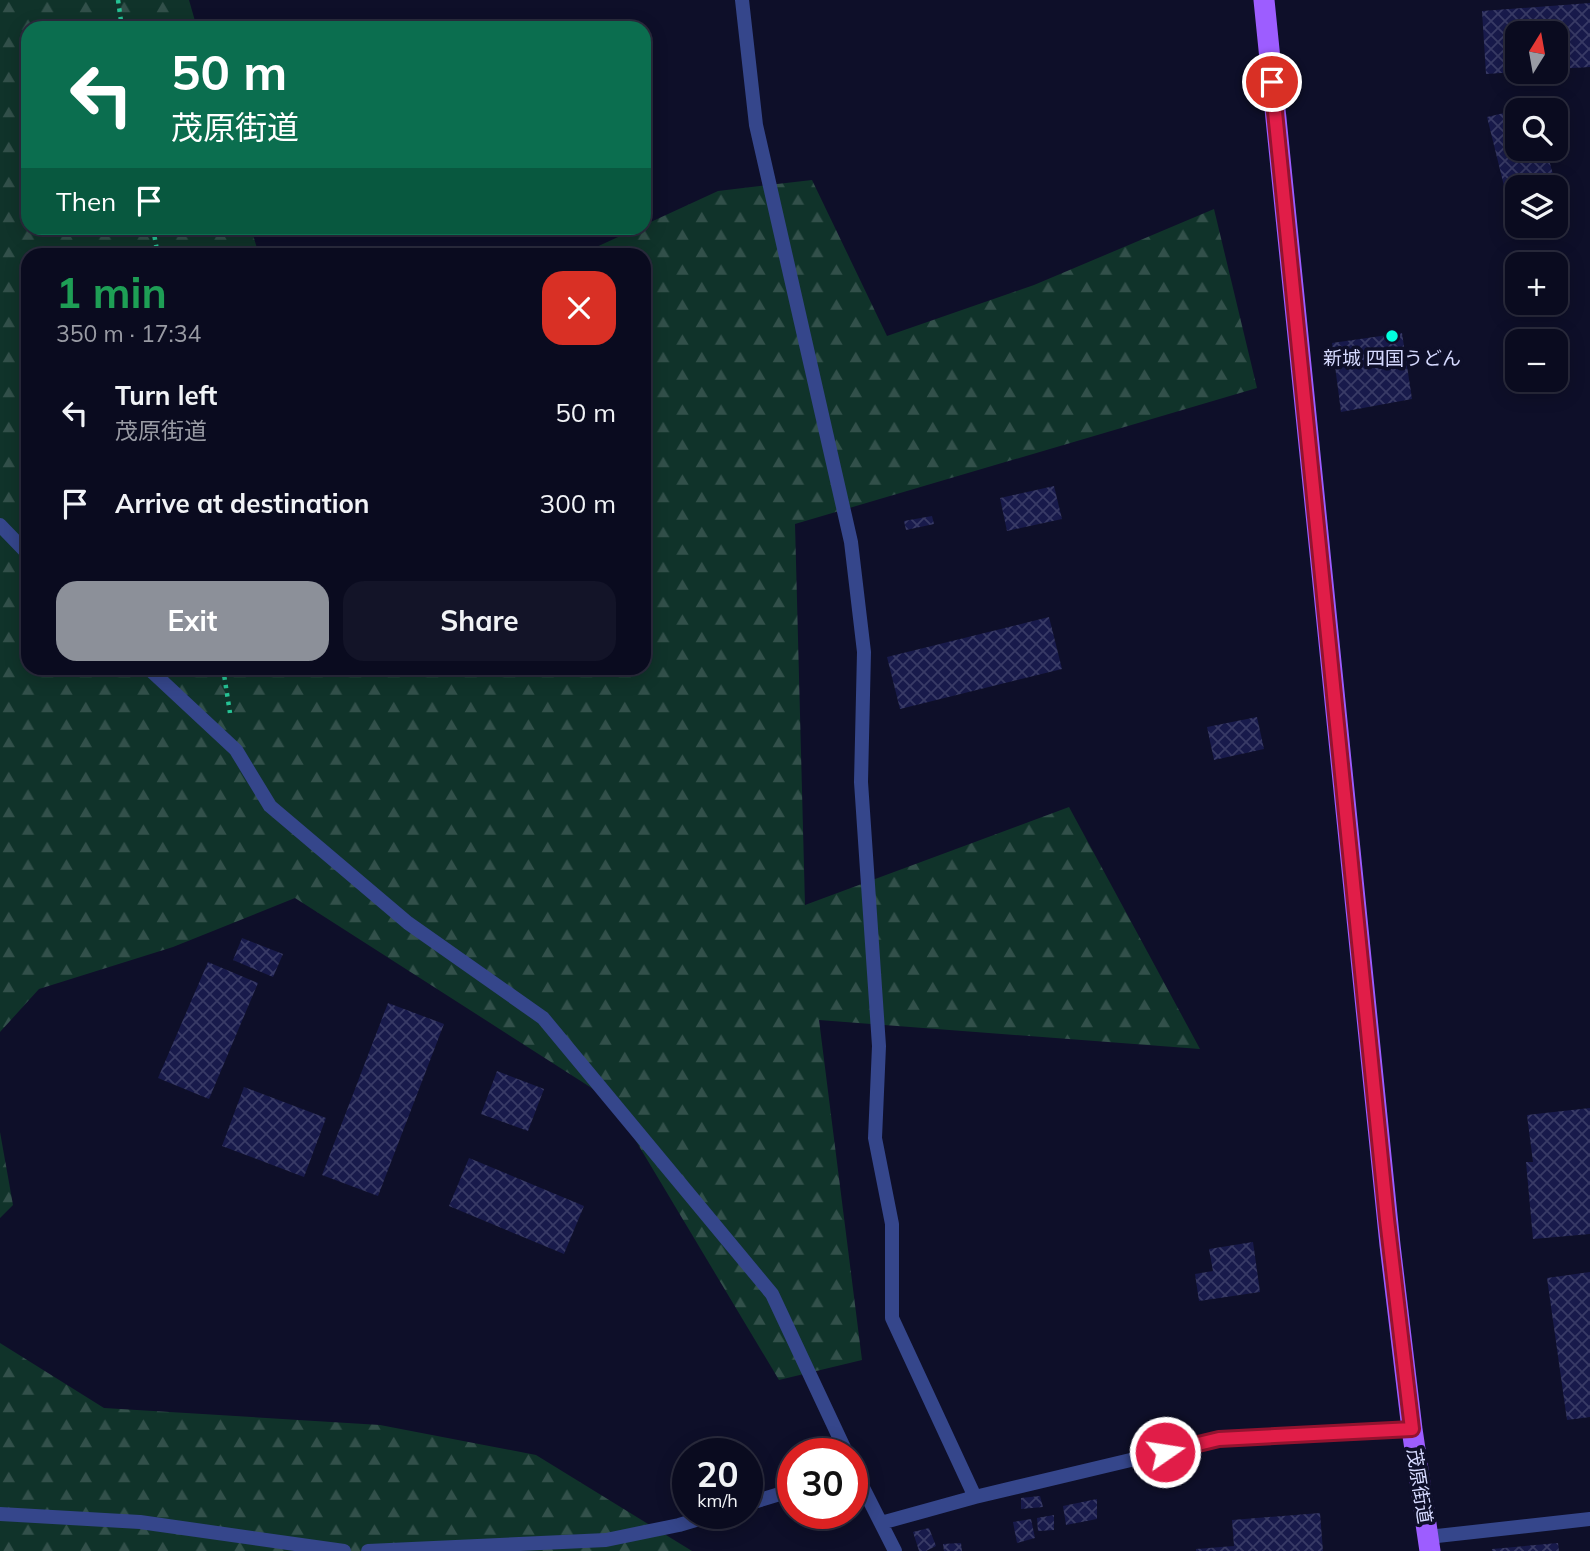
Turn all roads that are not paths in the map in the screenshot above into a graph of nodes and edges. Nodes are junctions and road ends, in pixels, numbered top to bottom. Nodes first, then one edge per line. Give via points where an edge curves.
1 (742, 0) edge
2 (1264, 0) edge
3 (0, 525) edge
4 (21, 547) edge
5 (156, 675) edge
6 (1412, 1429) junction
7 (840, 1438) edge
8 (975, 1497) junction
9 (868, 1498) edge
10 (0, 1514) edge
11 (1590, 1519) edge
12 (881, 1523) junction
13 (672, 1526) edge
14 (1429, 1544) edge
15 (344, 1551) edge
16 (368, 1551) edge
17 (895, 1551) edge

1 - 8 street via 756,125 851,542 861,625 861,782 879,1046 875,1138 891,1224 892,1318
2 - 6 main road, 茂原街道
3 - 4 street
5 - 7 street via 236,750 270,806 408,923 542,1018 772,1294
6 - 8 street via 1219,1439
6 - 14 main road, 茂原街道
8 - 12 street
9 - 12 street
10 - 15 street via 140,1522
11 - 14 street
12 - 17 street
13 - 16 street via 607,1540

